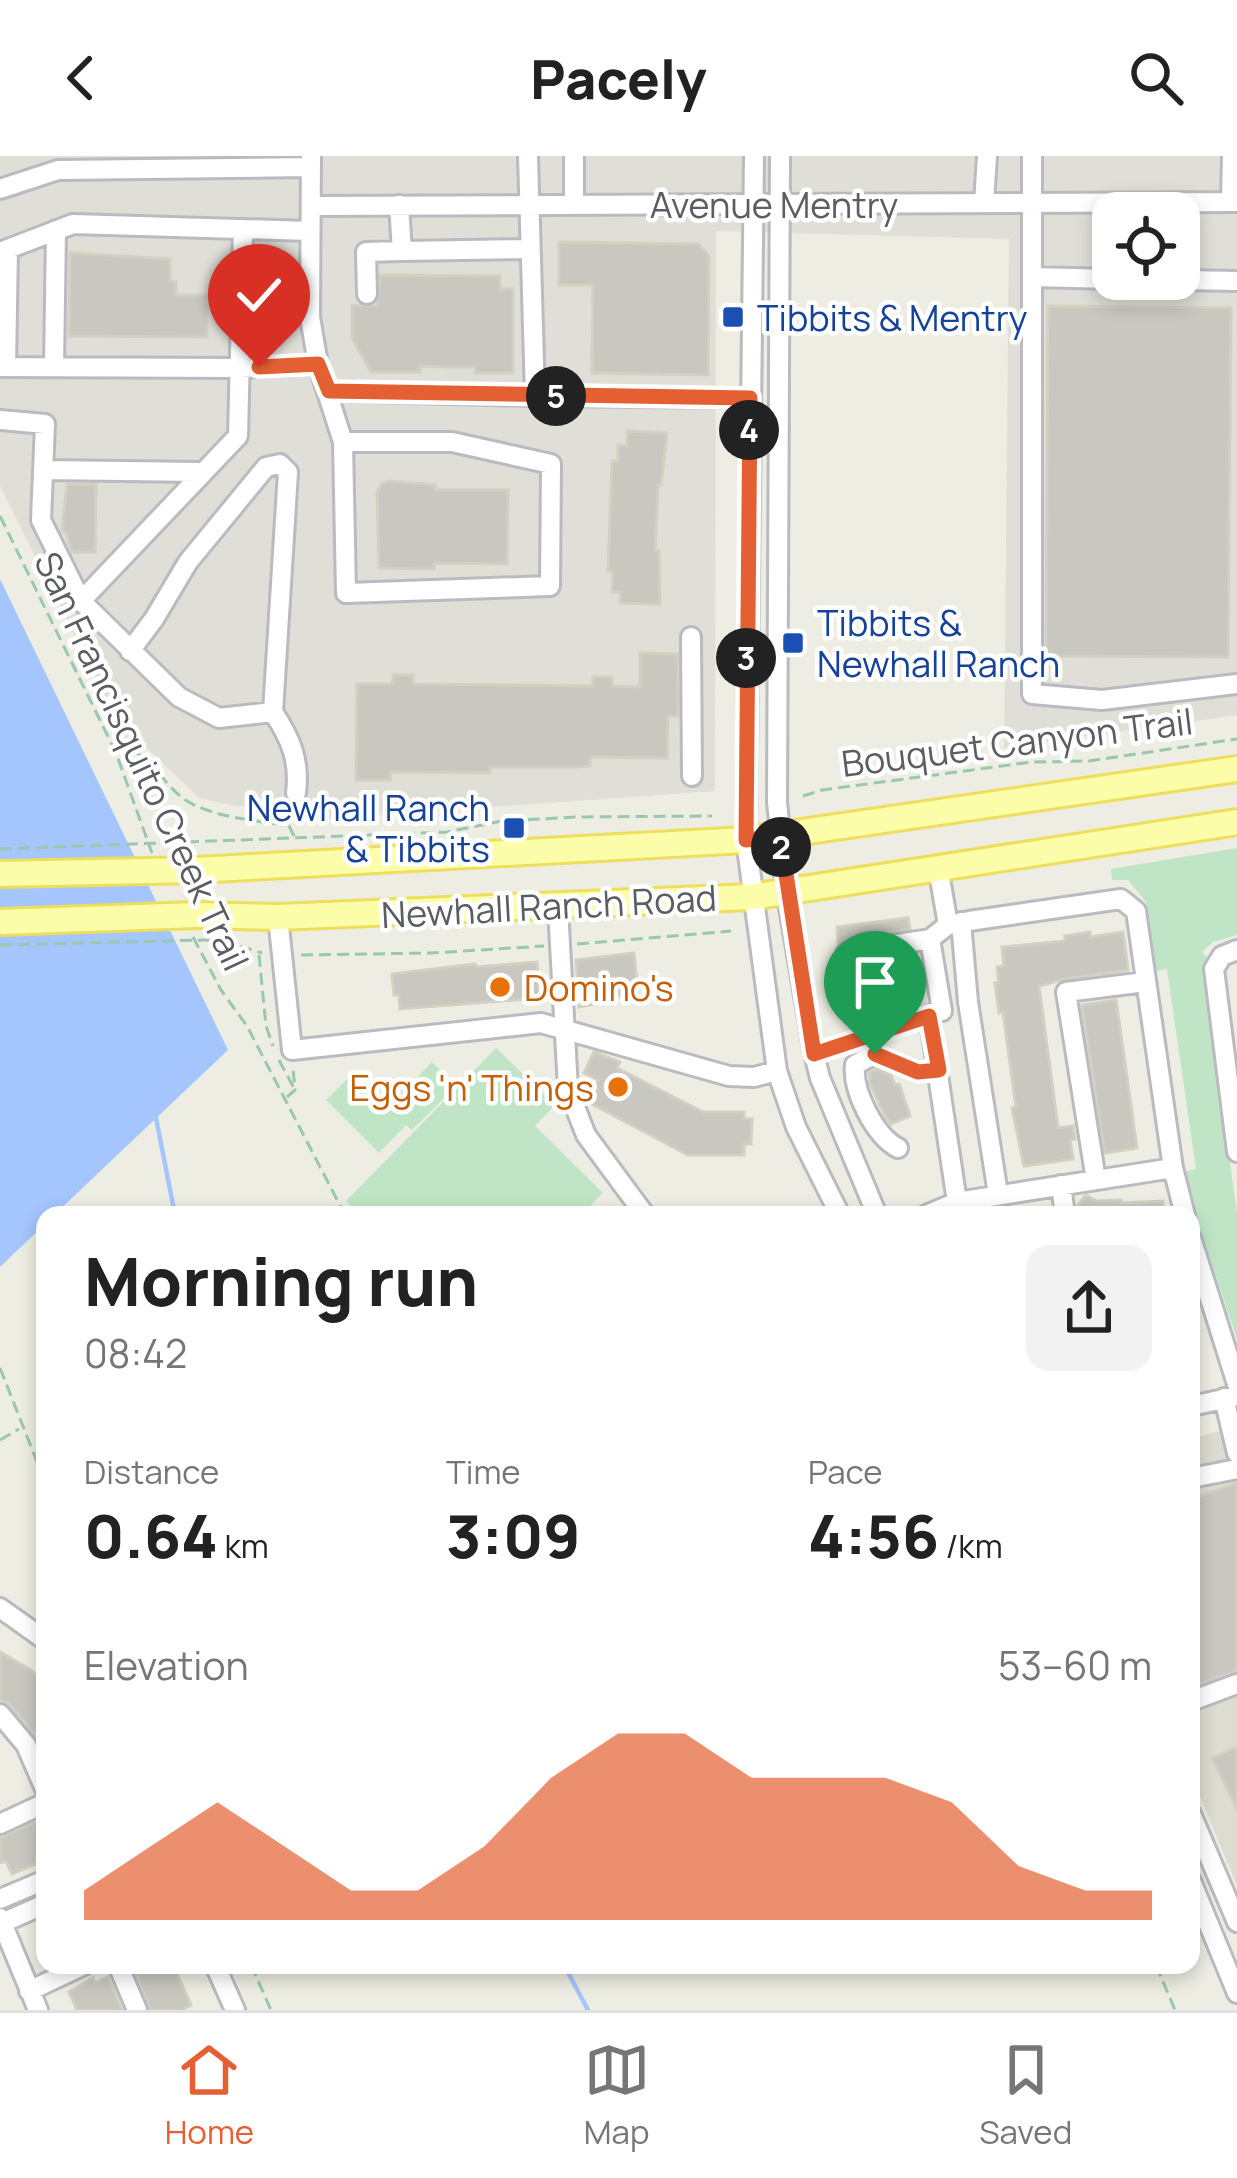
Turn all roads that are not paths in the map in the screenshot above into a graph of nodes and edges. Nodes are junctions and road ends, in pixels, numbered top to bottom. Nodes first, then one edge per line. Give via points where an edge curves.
1 (528, 156) edge
2 (574, 156) edge
3 (754, 156) edge
4 (780, 156) edge
5 (987, 156) edge
6 (1032, 156) edge
7 (1232, 156) edge
8 (235, 162) edge
9 (311, 162) edge
10 (56, 163) edge
11 (0, 189) edge
12 (1234, 202) edge
13 (984, 203) junction
14 (1034, 203) junction
15 (754, 204) junction
16 (780, 204) junction
17 (528, 205) junction
18 (574, 205) junction
19 (311, 206) junction
20 (399, 206) junction
21 (56, 230) junction
22 (243, 230) junction
23 (309, 231) junction
24 (529, 249) junction
25 (4, 250) edge
26 (402, 251) junction
27 (1033, 277) junction
28 (1092, 278) edge
29 (1200, 280) edge
30 (1237, 281) edge
31 (367, 294) dead end
32 (318, 364) junction
33 (3, 367) edge
34 (54, 367) junction
35 (239, 368) junction
36 (329, 391) junction
37 (535, 396) junction
38 (750, 398) junction
39 (0, 420) edge
40 (343, 442) junction
41 (43, 470) junction
42 (200, 472) junction
43 (81, 601) junction
44 (692, 637) dead end
45 (130, 651) junction
46 (1237, 683) edge
47 (273, 712) junction
48 (1237, 769) edge
49 (692, 776) dead end
50 (296, 794) dead end
51 (1237, 821) edge
52 (780, 836) junction
53 (746, 840) junction
54 (938, 867) junction
55 (0, 874) edge
56 (786, 890) junction
57 (751, 897) junction
58 (558, 908) junction
59 (278, 917) junction
60 (0, 922) edge
61 (954, 924) junction
62 (930, 939) junction
63 (1237, 950) edge
64 (1145, 982) junction
65 (968, 1002) junction
66 (936, 1013) junction
67 (564, 1029) junction
68 (865, 1038) junction
69 (814, 1054) junction
70 (939, 1070) junction
71 (777, 1071) junction
72 (898, 1148) dead end
73 (1237, 1152) edge
74 (1174, 1168) junction
75 (1096, 1180) junction
76 (1061, 1185) junction
77 (998, 1194) junction
78 (957, 1202) junction
79 (638, 1206) edge
80 (836, 1206) edge
81 (873, 1206) edge
82 (947, 1206) edge
83 (1064, 1206) edge
84 (1183, 1206) edge
85 (1200, 1271) edge
86 (1233, 1393) edge
87 (1200, 1403) edge
88 (1237, 1453) edge
89 (1237, 1469) edge
90 (1200, 1476) edge
91 (0, 1608) edge
92 (36, 1634) edge
93 (1237, 1684) edge
94 (1200, 1692) edge
95 (0, 1714) edge
96 (36, 1768) edge
97 (36, 1807) edge
98 (0, 1823) edge
99 (1200, 1835) edge
100 (36, 1884) edge
101 (0, 1899) edge
102 (1200, 1903) edge
103 (36, 1907) edge
104 (1, 1921) edge
105 (1237, 1922) edge
106 (65, 1974) edge
107 (122, 1974) edge
108 (219, 1974) edge
109 (29, 1991) junction
110 (1237, 1993) edge
111 (38, 2010) edge
112 (137, 2010) edge
113 (235, 2010) edge

1 - 17 street
2 - 18 street
3 - 15 street
4 - 16 street
5 - 13 street
6 - 14 street
7 - 12 street
8 - 9 street
8 - 10 street
9 - 19 street
10 - 11 street
12 - 14 street, Avenue Mentry
13 - 14 street, Avenue Mentry
13 - 16 street, Avenue Mentry
14 - 27 street
15 - 16 street, Avenue Mentry
15 - 18 street, Avenue Mentry
15 - 38 street
16 - 52 street
17 - 18 street, Avenue Mentry
17 - 20 street, Avenue Mentry
17 - 24 street
19 - 20 street, Avenue Mentry
19 - 23 street
20 - 26 street
21 - 22 street via 73,224
21 - 25 street
21 - 34 street
22 - 23 street
22 - 35 street
23 - 32 street
24 - 26 street
24 - 37 street
25 - 33 street
26 - 31 street via 365,252
27 - 28 street
27 - 46 street via 1032,694 1102,700
29 - 30 street
32 - 35 street
32 - 36 street
33 - 34 street
34 - 35 street
35 - 42 street via 238,436
36 - 37 street
36 - 40 street
37 - 38 street
38 - 53 street
39 - 41 street via 45,424
40 - 40 street via 452,442 551,464 550,586 346,593
41 - 42 street
41 - 43 street via 41,520
42 - 43 street
43 - 45 street
44 - 49 street
45 - 47 street via 179,697 219,718
45 - 47 street via 188,562 266,467 280,464 288,472
47 - 50 street via 299,769
48 - 52 main road, Newhall Ranch Road
51 - 54 main road, Newhall Ranch Road
52 - 53 main road, Newhall Ranch Road
52 - 56 street
53 - 55 main road, Newhall Ranch Road, bridge
53 - 57 street
54 - 56 main road, Newhall Ranch Road
54 - 61 street
56 - 57 main road, Newhall Ranch Road
56 - 69 street
57 - 58 main road, Newhall Ranch Road
57 - 71 street
58 - 59 main road, Newhall Ranch Road
58 - 67 street
59 - 60 main road, Newhall Ranch Road, bridge
59 - 67 street via 292,1050 541,1023
61 - 62 street
61 - 64 street via 1121,899 1136,911
61 - 65 street
62 - 66 street
62 - 68 street via 847,952
63 - 73 street via 1214,969
64 - 74 street
64 - 75 street via 1066,992
65 - 66 street
65 - 77 street
66 - 68 street
66 - 70 street
67 - 71 street via 729,1076
67 - 79 street via 568,1089 586,1135
68 - 69 street
69 - 81 street
70 - 72 street via 918,1072 875,1054 855,1065 880,1136
70 - 78 street
71 - 80 street
74 - 75 street
74 - 84 street
75 - 76 street
76 - 77 street
76 - 83 street
77 - 78 street
78 - 82 street
85 - 86 street
86 - 87 street
86 - 88 street
89 - 90 street
91 - 92 street
93 - 94 street
95 - 96 street
97 - 98 street
99 - 105 street
100 - 101 street
102 - 110 street
103 - 104 street
104 - 109 street
106 - 109 street
107 - 112 street
108 - 113 street
109 - 111 street

